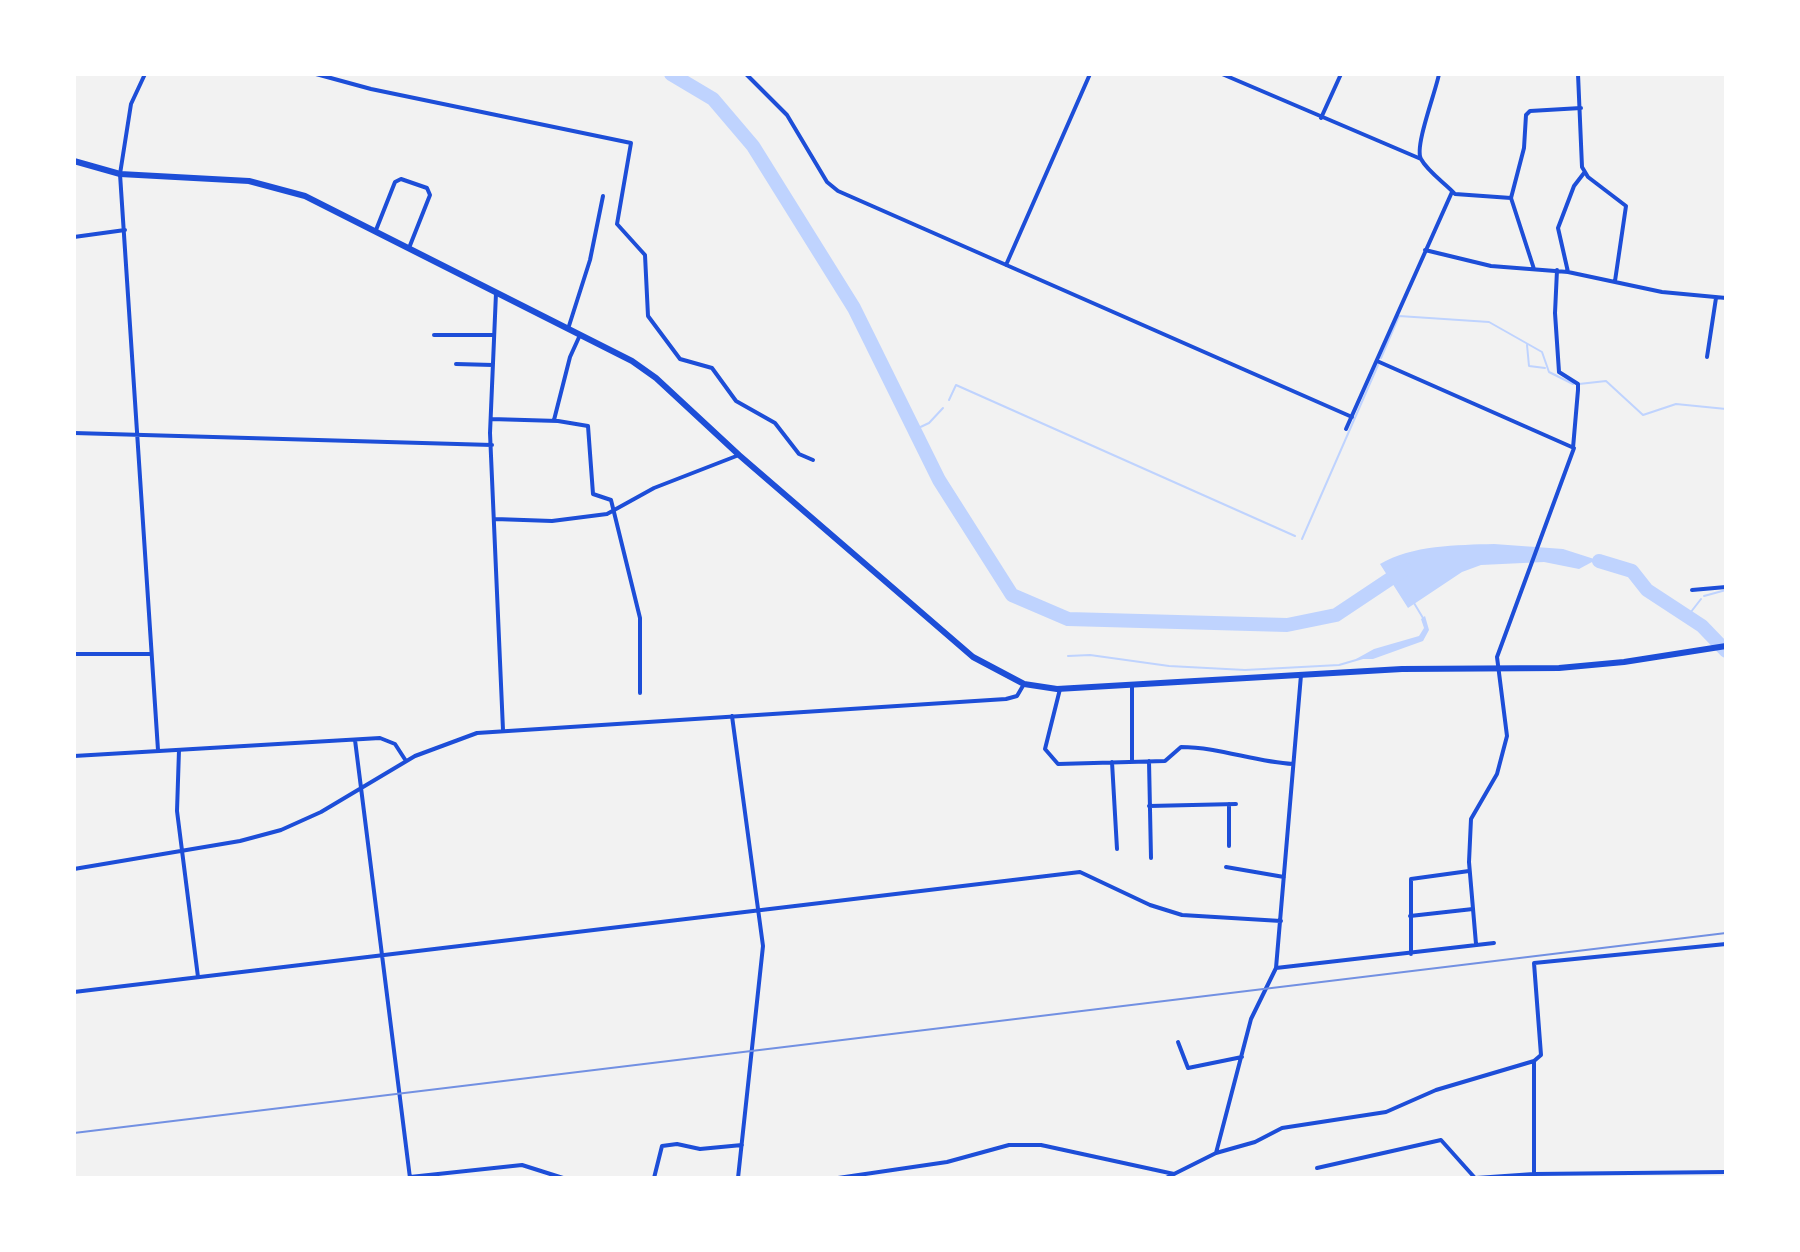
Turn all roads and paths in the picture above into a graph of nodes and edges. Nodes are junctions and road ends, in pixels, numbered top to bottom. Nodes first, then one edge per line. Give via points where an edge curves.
1 (145, 74) edge
2 (316, 74) edge
3 (746, 74) edge
4 (1090, 74) edge
5 (1222, 74) edge
6 (1341, 74) edge
7 (1439, 74) edge
8 (1578, 74) edge
9 (1581, 108) junction
10 (1321, 118) junction
11 (1421, 159) junction
12 (74, 161) edge
13 (1584, 173) junction
14 (120, 174) junction
15 (1452, 192) junction
16 (603, 196) dead end
17 (1511, 198) junction
18 (125, 230) junction
19 (376, 230) junction
20 (74, 237) edge
21 (409, 248) junction
22 (1425, 250) junction
23 (1006, 265) junction
24 (1534, 269) junction
25 (1557, 270) junction
26 (1568, 272) junction
27 (1615, 281) junction
28 (496, 293) junction
29 (1716, 298) junction
30 (1726, 298) edge
31 (568, 329) junction
32 (434, 335) dead end
33 (494, 335) junction
34 (580, 335) junction
35 (1707, 357) dead end
36 (1377, 361) junction
37 (456, 364) dead end
38 (493, 365) junction
39 (1352, 417) junction
40 (491, 419) junction
41 (554, 421) junction
42 (1346, 429) dead end
43 (74, 433) edge
44 (137, 435) junction
45 (492, 445) junction
46 (1573, 448) junction
47 (739, 455) junction
48 (813, 460) dead end
49 (614, 511) junction
50 (495, 519) junction
51 (1726, 587) edge
52 (1692, 590) dead end
53 (1726, 646) edge
54 (74, 654) edge
55 (151, 654) junction
56 (1499, 668) junction
57 (1301, 675) junction
58 (1024, 684) junction
59 (1132, 685) junction
60 (1060, 689) junction
61 (640, 693) dead end
62 (732, 715) junction
63 (503, 730) junction
64 (355, 740) junction
65 (158, 750) junction
66 (179, 750) junction
67 (74, 756) edge
68 (406, 761) junction
69 (1149, 761) junction
70 (1112, 762) junction
71 (1132, 762) junction
72 (1294, 764) junction
73 (361, 787) junction
74 (1229, 804) junction
75 (1236, 804) dead end
76 (1149, 806) junction
77 (1229, 846) dead end
78 (1117, 849) dead end
79 (182, 851) junction
80 (1151, 858) dead end
81 (1226, 867) dead end
82 (74, 869) edge
83 (1469, 871) junction
84 (1284, 877) junction
85 (1473, 909) junction
86 (756, 910) junction
87 (1410, 916) junction
88 (1281, 921) junction
89 (1494, 943) dead end
90 (1476, 944) junction
91 (1726, 944) edge
92 (1411, 954) junction
93 (380, 957) junction
94 (1276, 968) junction
95 (198, 977) junction
96 (74, 992) edge
97 (1178, 1042) dead end
98 (1242, 1057) junction
99 (1534, 1061) junction
100 (742, 1145) junction
101 (1216, 1153) junction
102 (1317, 1168) dead end
103 (1726, 1172) edge
104 (1174, 1174) junction
105 (1534, 1176) edge
106 (410, 1178) edge
107 (563, 1178) edge
108 (654, 1178) edge
109 (738, 1178) edge
110 (838, 1178) edge
111 (1166, 1178) edge
112 (1475, 1178) edge

1 - 14 street via 131,104
2 - 48 street via 631,143 617,224 645,255 648,316 680,359 712,368 736,401 775,423 799,454
3 - 23 street via 787,115 833,187
4 - 23 street
5 - 10 street
6 - 10 street
7 - 11 street via 1419,144
8 - 9 street
9 - 13 street
9 - 17 street via 1526,115
10 - 11 street
11 - 15 street
12 - 14 main road
13 - 26 street via 1558,225
13 - 27 street via 1626,206
14 - 18 street
14 - 19 main road via 275,186
15 - 17 street via 1469,198
15 - 22 street
16 - 31 street
17 - 24 street
18 - 20 street
18 - 44 street
19 - 21 main road
19 - 21 street via 395,182 401,179 427,188 430,195
21 - 28 main road
22 - 24 street via 1491,266
22 - 36 street
23 - 39 street
24 - 25 street
25 - 26 street
25 - 46 street via 1559,372 1578,384
26 - 27 street
27 - 29 street
28 - 31 main road
28 - 33 street
29 - 30 street
29 - 35 street
31 - 34 main road
32 - 33 street
33 - 38 street
34 - 41 street
34 - 47 main road via 647,370
36 - 39 street
36 - 46 street
37 - 38 street
38 - 40 street
39 - 42 street
40 - 41 street
40 - 45 street
41 - 49 street via 588,426 593,494 609,497
43 - 44 street
44 - 45 street
44 - 55 street
45 - 50 street
46 - 56 street via 1499,648
47 - 49 street via 654,488
47 - 58 main road via 973,657
49 - 50 street via 565,520
49 - 61 street via 640,618
50 - 63 street
51 - 52 street
53 - 56 main road via 1577,666
54 - 55 street
55 - 65 street
56 - 57 main road
56 - 83 street via 1507,745 1471,819
57 - 59 main road
57 - 72 street
58 - 60 main road
58 - 62 street via 1017,696 1006,699
59 - 60 main road
59 - 71 street
60 - 70 street via 1046,744 1055,763
62 - 63 street
62 - 86 street
63 - 68 street via 464,736
64 - 66 street
64 - 68 street via 391,741
64 - 73 street
65 - 66 street
65 - 67 street
66 - 79 street
68 - 73 street
69 - 71 street
69 - 72 street via 1170,760 1181,747 1211,747 1254,761
69 - 76 street
70 - 71 street
70 - 78 street
72 - 84 street
73 - 79 street via 281,830
73 - 93 street
74 - 75 street
74 - 76 street
74 - 77 street
76 - 80 street
79 - 82 street
79 - 95 street
81 - 84 street
83 - 85 street
83 - 87 street via 1411,879
84 - 88 street
85 - 87 street
85 - 90 street
86 - 88 street via 1080,872 1182,915
86 - 93 street
86 - 100 street via 763,956
87 - 92 street
88 - 94 street
89 - 90 street
90 - 92 street
91 - 99 street via 1534,963 1541,1055
92 - 94 street
93 - 95 street
93 - 106 street
94 - 98 street via 1251,1019
95 - 96 street
97 - 98 street via 1188,1068
98 - 101 street
99 - 101 street via 1436,1090 1386,1112 1282,1128
99 - 105 street
100 - 108 street via 662,1146
100 - 109 street
101 - 104 street
102 - 112 street via 1441,1140
103 - 105 street
104 - 110 street via 1041,1145 1019,1145
104 - 111 street
105 - 112 street
106 - 107 street via 522,1165

